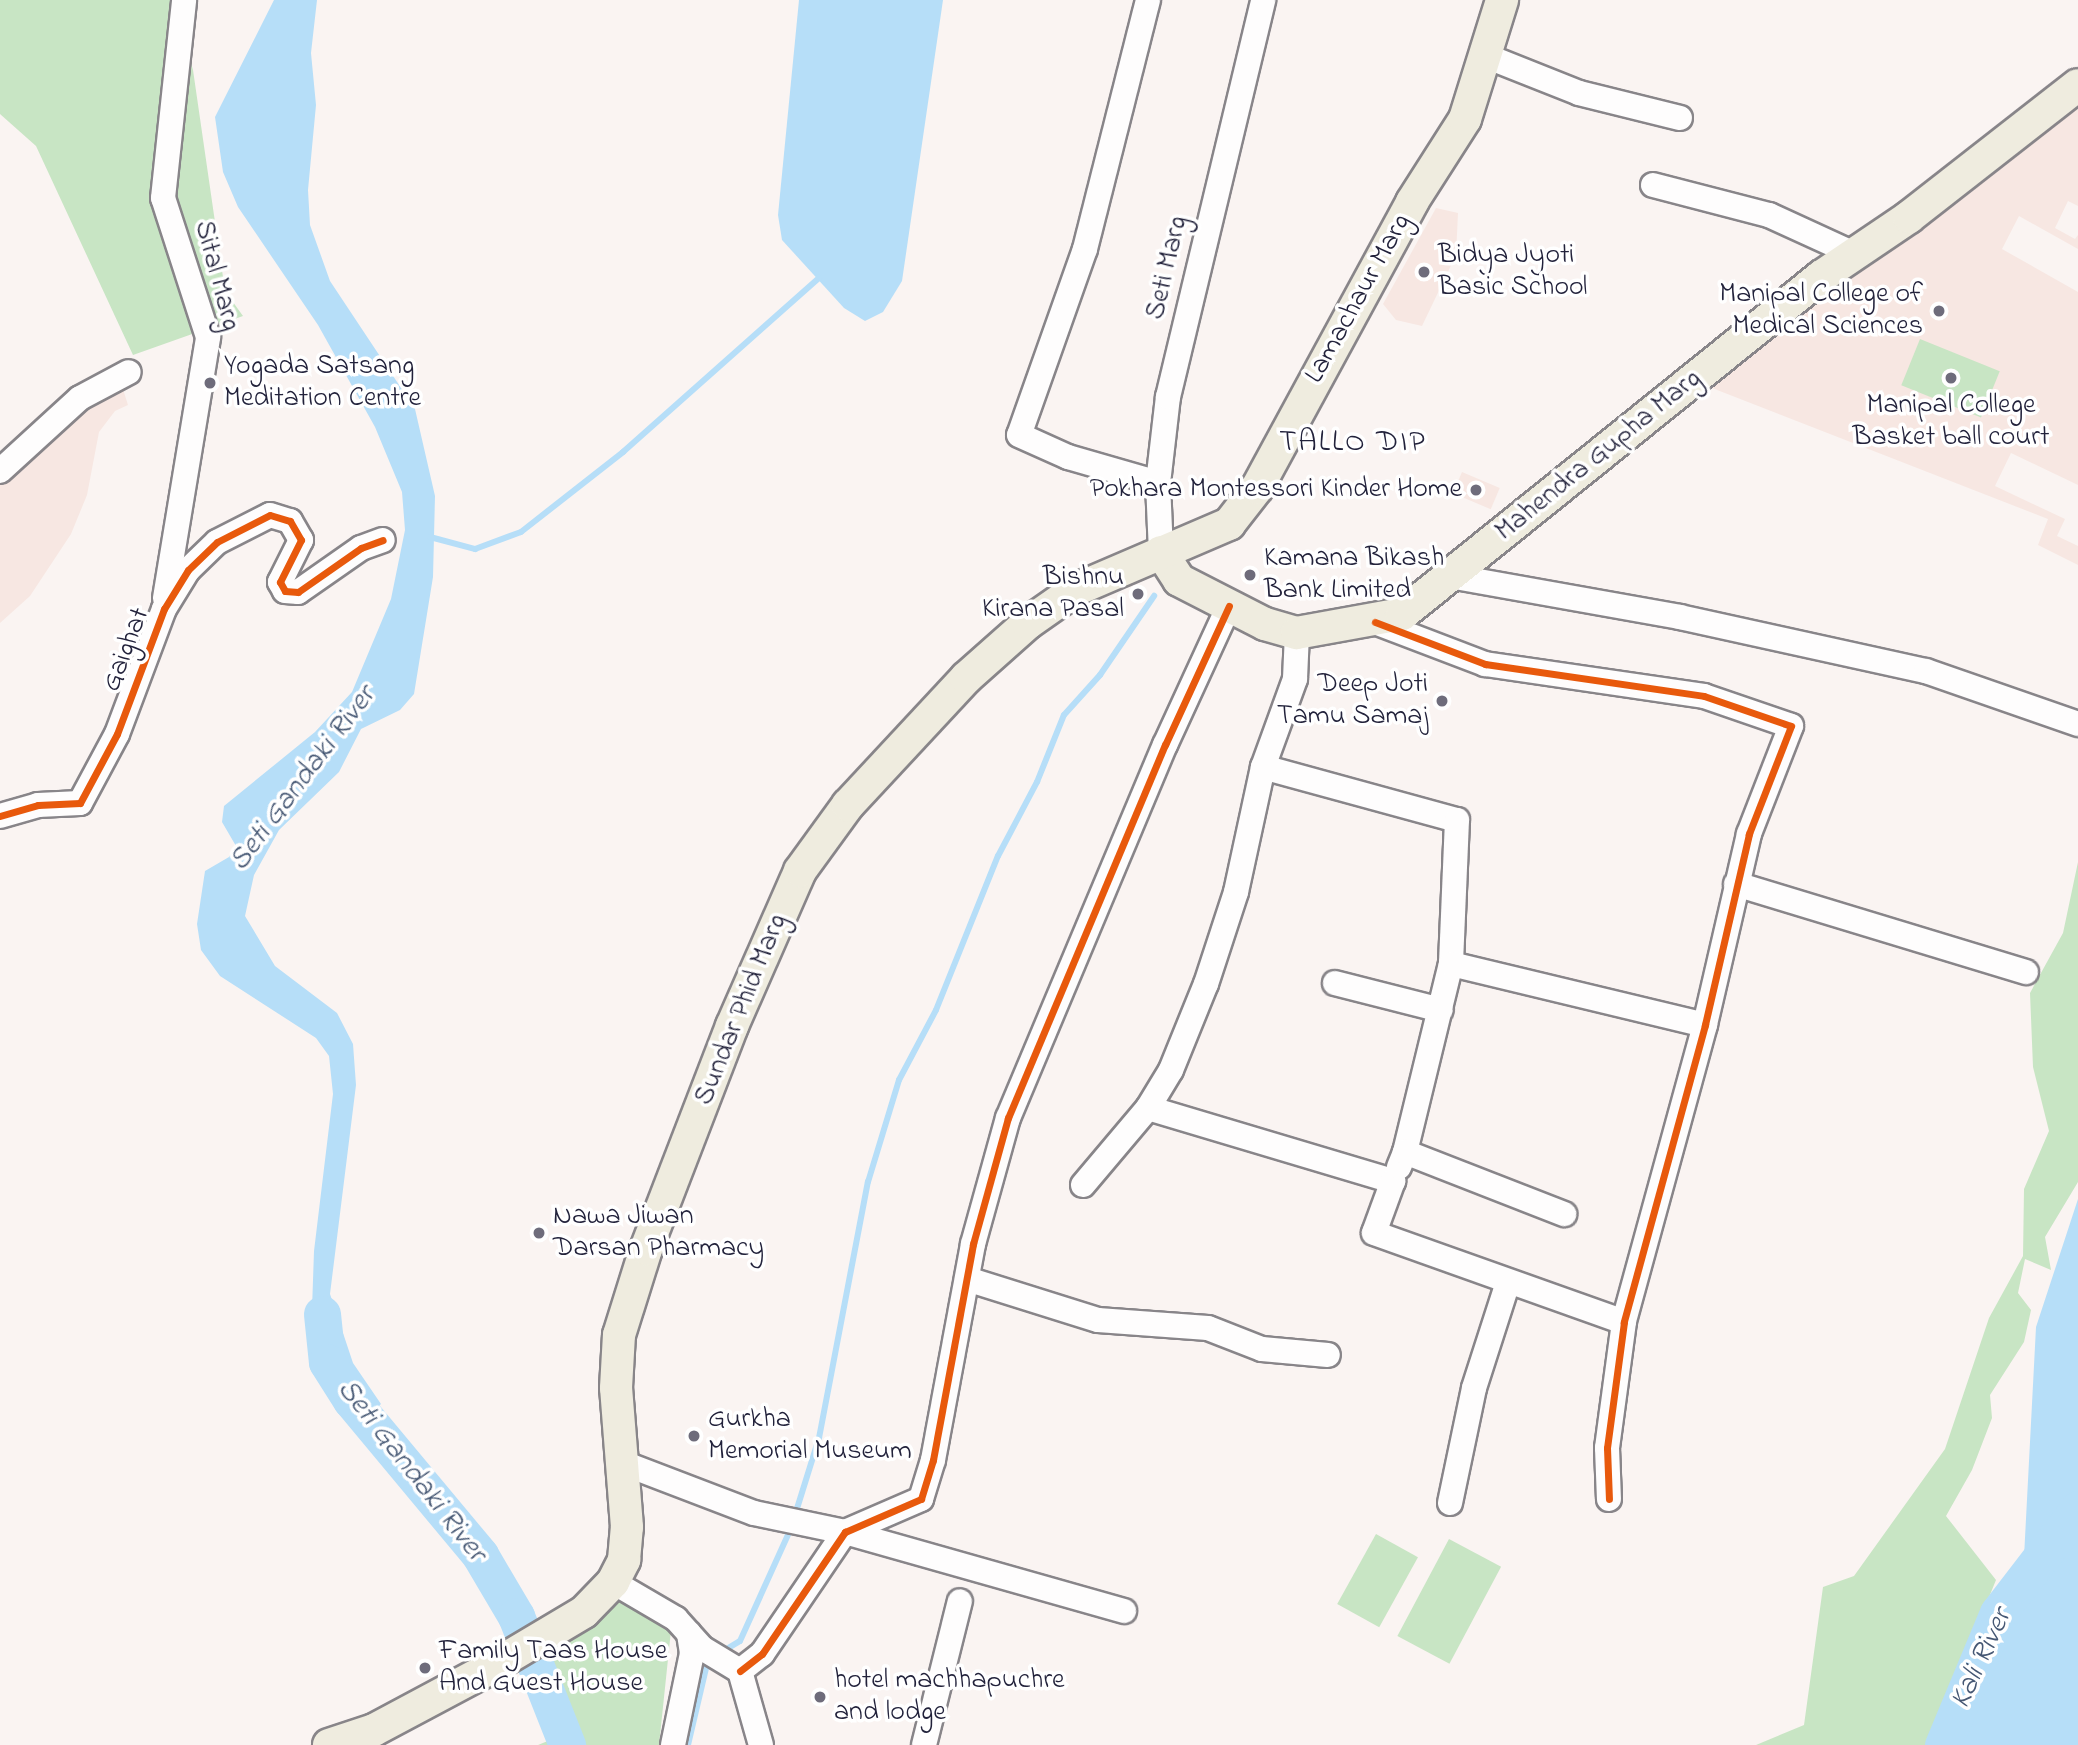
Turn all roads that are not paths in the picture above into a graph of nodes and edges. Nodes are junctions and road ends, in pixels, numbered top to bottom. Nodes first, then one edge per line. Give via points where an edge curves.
1 (184, 0) edge
2 (1147, 0) edge
3 (1263, 0) edge
4 (1502, 0) edge
5 (1486, 56) junction
6 (2078, 85) edge
7 (1680, 118) dead end
8 (1653, 185) dead end
9 (1852, 253) junction
10 (129, 372) dead end
11 (0, 471) edge
12 (1158, 483) junction
13 (383, 540) dead end
14 (1161, 552) junction
15 (1450, 576) junction
16 (1229, 606) junction
17 (164, 609) junction
18 (1375, 622) junction
19 (1297, 633) junction
20 (2078, 724) edge
21 (1263, 767) junction
22 (0, 816) edge
23 (1736, 884) junction
24 (1451, 964) junction
25 (2026, 972) dead end
26 (1335, 984) dead end
27 (1441, 1010) junction
28 (1705, 1025) junction
29 (1148, 1108) junction
30 (1405, 1152) junction
31 (1393, 1181) junction
32 (1083, 1185) dead end
33 (1564, 1214) dead end
34 (967, 1279) junction
35 (1508, 1282) junction
36 (1625, 1322) junction
37 (1328, 1355) dead end
38 (623, 1463) junction
39 (1609, 1499) dead end
40 (1450, 1503) dead end
41 (836, 1531) junction
42 (613, 1582) junction
43 (960, 1601) dead end
44 (1124, 1611) dead end
45 (695, 1641) junction
46 (736, 1669) junction
47 (329, 1745) edge
48 (673, 1745) edge
49 (761, 1745) edge
50 (924, 1745) edge

1 - 17 street, Sital Marg via 163,198 208,337
2 - 12 street via 1085,249 1019,435 1068,457
3 - 12 street, Seti Marg via 1168,397
4 - 5 main road, Lamachaur Marg
5 - 7 street via 1579,93
5 - 14 main road, Lamachaur Marg via 1465,120 1412,202 1257,488 1229,524
6 - 9 main road, Mahendra Gupha Marg via 1909,217
8 - 9 street via 1769,215
9 - 15 main road, Mahendra Gupha Marg
10 - 11 street via 80,398
12 - 14 street, Seti Marg
13 - 17 street, Gaighat via 361,548 298,592 285,591 280,582 301,540 290,521 270,515 217,542 188,570
14 - 16 main road, Mahendra Gupha Marg via 1179,580
14 - 38 main road, Sundar Phid Marg via 1075,590 1028,623 965,678 848,805 800,871 732,1026 646,1249 619,1335 615,1360
15 - 18 main road, Mahendra Gupha Marg via 1402,614
15 - 20 street via 1680,617 1926,671
16 - 19 main road, Mahendra Gupha Marg
16 - 34 street via 1164,745 1008,1118
17 - 22 street, Gaighat via 117,734 80,803 38,805
18 - 19 main road, Mahendra Gupha Marg
18 - 23 street via 1485,664 1704,696 1791,726 1749,834
19 - 21 street via 1295,679
21 - 24 street via 1457,820
21 - 29 street via 1236,892 1206,985 1171,1070
23 - 25 street
23 - 28 street
24 - 27 street
24 - 28 street
26 - 27 street
27 - 30 street
28 - 36 street
29 - 31 street
29 - 32 street
30 - 31 street
30 - 33 street
31 - 35 street via 1374,1233
34 - 37 street via 1098,1320 1208,1328 1262,1349
34 - 41 street via 933,1460 921,1499
35 - 36 street
35 - 40 street via 1474,1388
36 - 39 street via 1607,1448
38 - 41 street via 754,1513
38 - 42 main road, Sundar Phid Marg via 627,1527 624,1560
41 - 44 street
41 - 46 street via 762,1654
42 - 45 street via 676,1619
42 - 47 main road, Sundar Phid Marg via 584,1612 490,1668 383,1725
43 - 50 street
45 - 46 street
45 - 48 street
46 - 49 street

